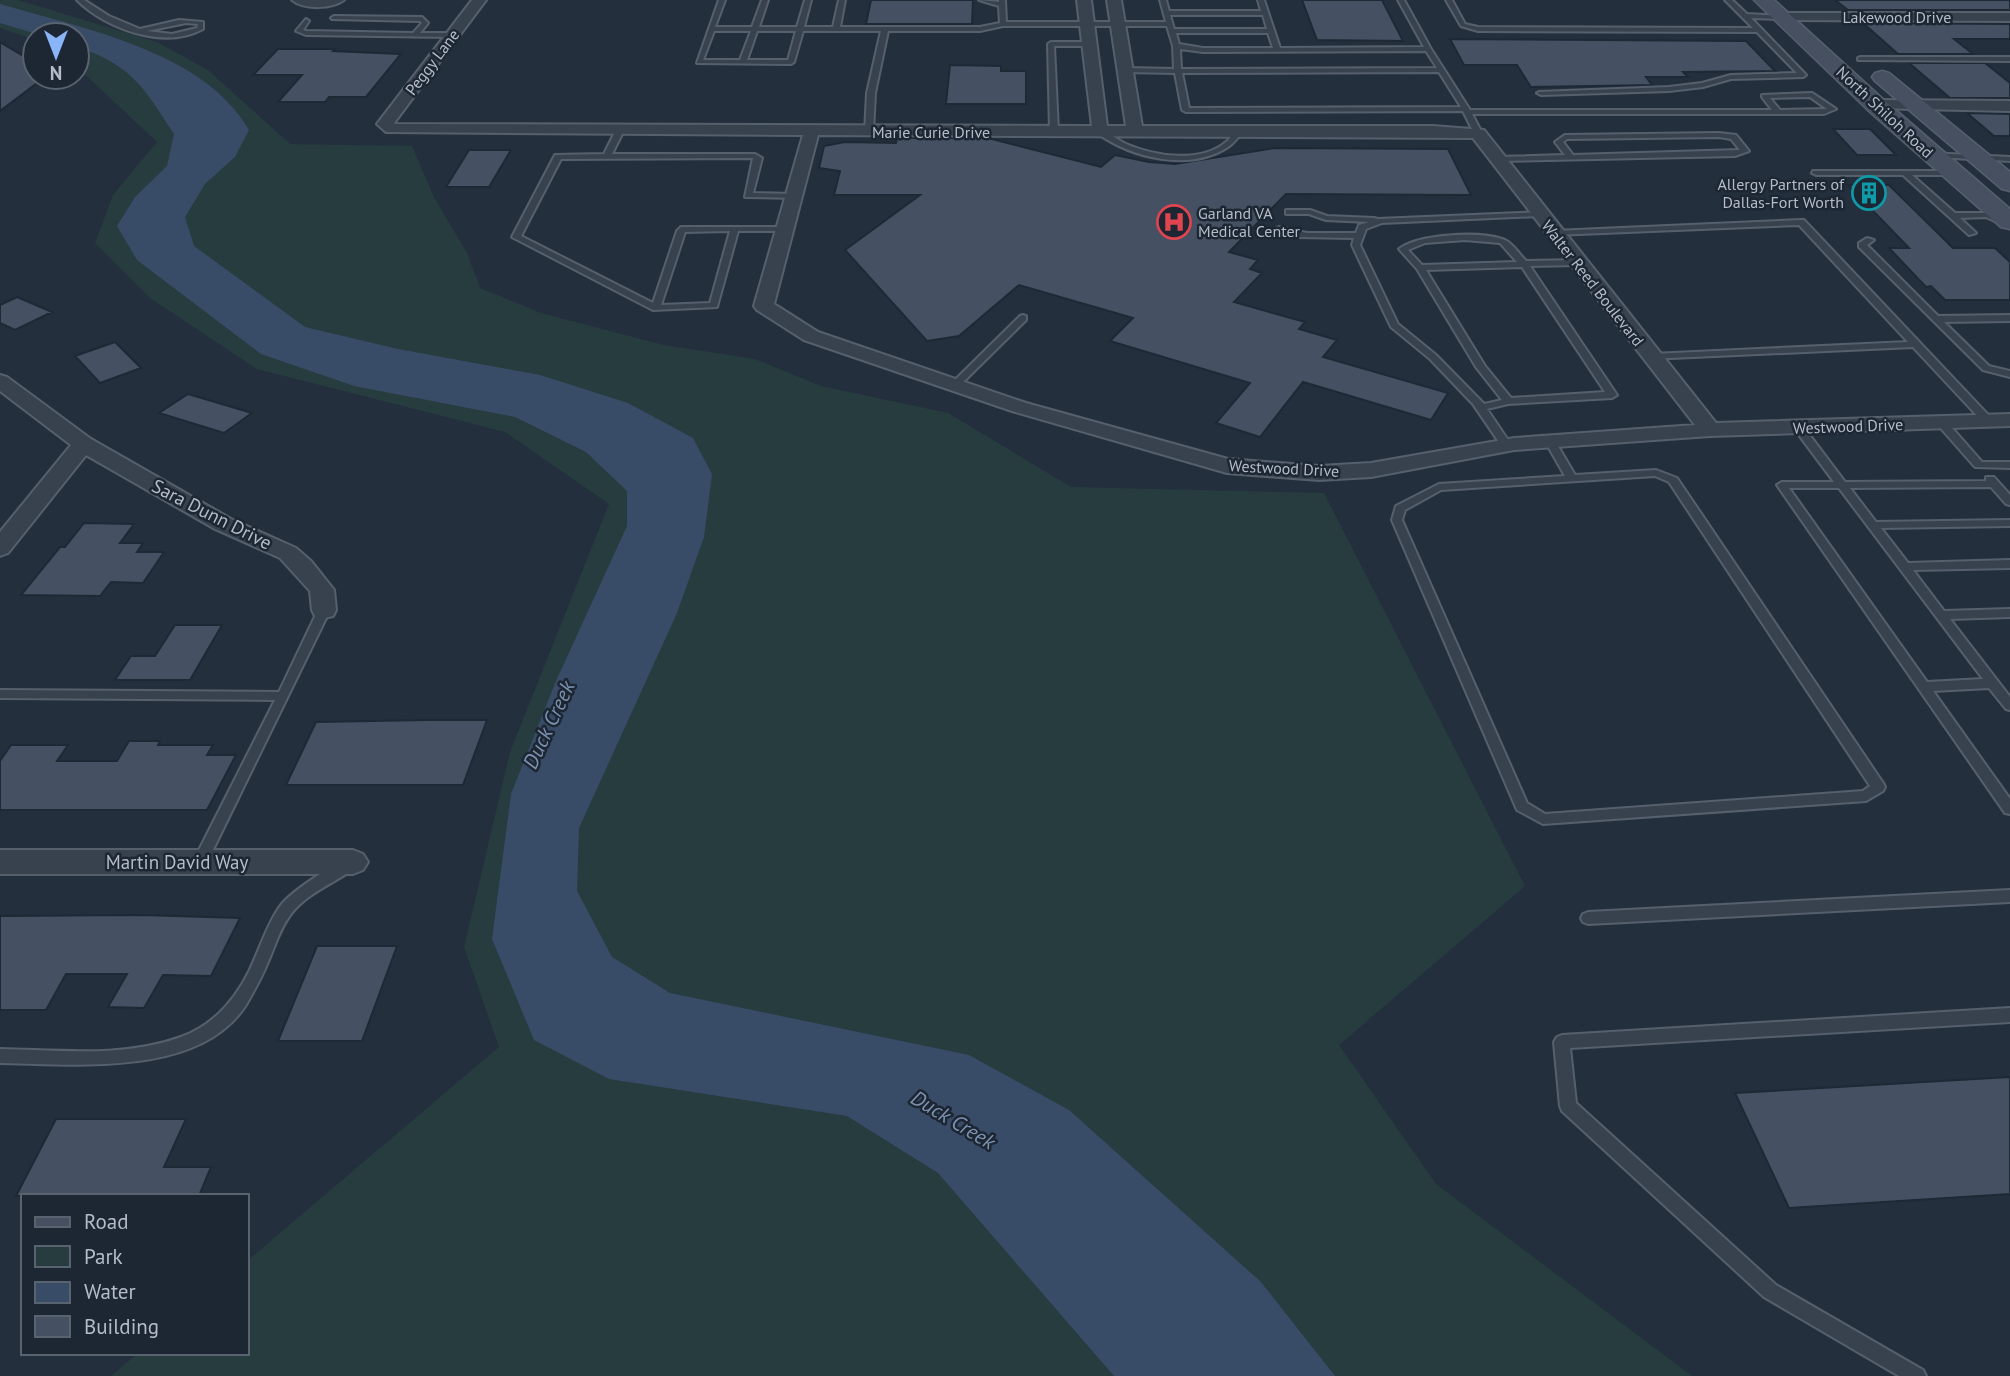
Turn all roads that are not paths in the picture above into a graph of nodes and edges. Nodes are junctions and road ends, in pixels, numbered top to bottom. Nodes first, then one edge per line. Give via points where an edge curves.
1 (80, 0) edge
2 (299, 0) edge
3 (337, 0) edge
4 (479, 0) edge
5 (722, 0) edge
6 (765, 0) edge
7 (808, 0) edge
8 (842, 0) edge
9 (982, 0) edge
10 (1084, 0) edge
11 (1114, 0) edge
12 (1163, 0) edge
13 (1261, 0) edge
14 (1401, 0) edge
15 (1449, 0) edge
16 (1728, 0) edge
17 (1763, 0) edge
18 (1002, 3) edge
19 (1788, 8) edge
20 (1166, 13) junction
21 (1265, 13) junction
22 (1745, 16) junction
23 (1811, 17) junction
24 (2010, 17) edge
25 (334, 18) dead end
26 (306, 21) dead end
27 (1003, 24) junction
28 (1087, 24) junction
29 (1118, 24) junction
30 (1170, 27) junction
31 (711, 29) junction
32 (755, 29) junction
33 (800, 29) junction
34 (836, 29) junction
35 (885, 29) junction
36 (142, 30) junction
37 (1759, 30) junction
38 (1271, 31) junction
39 (415, 35) junction
40 (452, 35) junction
41 (1090, 44) junction
42 (1176, 46) junction
43 (1428, 49) junction
44 (1277, 50) junction
45 (1860, 59) junction
46 (2010, 59) edge
47 (743, 62) junction
48 (1441, 70) junction
49 (1125, 71) junction
50 (1178, 71) junction
51 (1541, 93) dead end
52 (1876, 105) junction
53 (1915, 106) junction
54 (2010, 106) edge
55 (1467, 111) junction
56 (1778, 112) junction
57 (385, 124) joint
58 (620, 130) junction
59 (1054, 131) junction
60 (1100, 131) junction
61 (1135, 131) junction
62 (1239, 131) junction
63 (811, 132) junction
64 (869, 132) junction
65 (1478, 133) junction
66 (1932, 155) junction
67 (607, 156) junction
68 (1571, 158) junction
69 (1497, 159) junction
70 (1980, 159) junction
71 (2010, 159) edge
72 (1816, 173) dead end
73 (1905, 173) junction
74 (1953, 173) junction
75 (2010, 184) edge
76 (796, 196) junction
77 (1289, 212) dead end
78 (1539, 214) junction
79 (1952, 216) junction
80 (1326, 218) junction
81 (1381, 220) junction
82 (2010, 224) edge
83 (735, 229) junction
84 (784, 229) junction
85 (1279, 229) dead end
86 (1554, 233) junction
87 (1972, 233) dead end
88 (1327, 234) junction
89 (1359, 236) junction
90 (1870, 240) dead end
91 (1577, 262) junction
92 (1524, 264) junction
93 (1420, 268) junction
94 (656, 308) junction
95 (1023, 318) dead end
96 (1998, 318) junction
97 (2010, 318) edge
98 (1936, 319) junction
99 (2010, 329) edge
100 (1916, 344) junction
101 (1652, 357) junction
102 (2010, 374) edge
103 (0, 381) edge
104 (955, 385) junction
105 (1508, 401) junction
106 (1481, 408) junction
107 (1999, 421) edge
108 (1942, 423) junction
109 (1798, 427) junction
110 (1710, 430) junction
111 (1550, 442) junction
112 (83, 444) junction
113 (1507, 446) junction
114 (1979, 465) junction
115 (2010, 465) edge
116 (1572, 478) junction
117 (1842, 484) junction
118 (1994, 484) junction
119 (2010, 502) edge
120 (2010, 523) edge
121 (1872, 524) junction
122 (0, 548) edge
123 (2010, 564) edge
124 (1905, 567) junction
125 (324, 610) joint
126 (2010, 613) edge
127 (1941, 614) junction
128 (1993, 683) junction
129 (1924, 687) junction
130 (0, 694) edge
131 (283, 696) junction
132 (2010, 706) edge
133 (2010, 809) edge
134 (0, 862) edge
135 (200, 862) junction
136 (353, 862) joint
137 (2010, 896) edge
138 (1588, 918) dead end
139 (2010, 1015) edge
140 (0, 1056) edge
141 (1917, 1376) edge

1 - 36 lane via 94,13
2 - 3 street
4 - 40 street, Peggy Lane
5 - 31 lane
6 - 32 lane
7 - 33 lane
8 - 34 lane
9 - 18 lane
10 - 28 street
11 - 29 street
12 - 20 lane
13 - 21 lane
14 - 43 lane
15 - 37 lane via 1463,24 1478,29
16 - 22 lane
17 - 19 main road, North Shiloh Road
18 - 27 lane
19 - 22 lane
19 - 23 main road, North Shiloh Road
19 - 52 main road, North Shiloh Road
20 - 21 lane
20 - 30 lane
21 - 38 lane
22 - 37 lane
23 - 24 street, Lakewood Drive
23 - 45 main road, North Shiloh Road
25 - 39 lane via 422,19 425,23
26 - 39 lane via 299,31
27 - 28 lane
27 - 35 lane via 981,29
28 - 29 lane
28 - 41 street
29 - 30 lane
29 - 49 street
30 - 38 lane
30 - 42 lane
31 - 32 lane
31 - 47 lane via 699,62
32 - 33 lane
32 - 47 lane
33 - 34 lane
33 - 47 lane via 791,62
34 - 35 lane
35 - 64 lane via 871,93
36 - 36 lane via 162,36 183,35 200,29 201,23 191,20
37 - 51 lane via 1803,75 1731,77 1669,89
38 - 44 lane
39 - 40 lane
40 - 57 street, Peggy Lane
41 - 59 lane via 1051,44
41 - 60 street
42 - 44 lane
42 - 50 lane
43 - 44 lane
43 - 48 lane
45 - 46 lane
45 - 53 main road, North Shiloh Road
48 - 50 lane
48 - 55 lane
49 - 50 lane
49 - 61 street
50 - 55 lane via 1186,110
52 - 53 street
52 - 66 main road, North Shiloh Road
53 - 54 street
53 - 70 main road, North Shiloh Road
55 - 56 lane
55 - 65 lane
56 - 56 lane via 1824,112 1832,109 1812,94 1764,96
57 - 58 street, Marie Curie Drive via 392,129
58 - 63 street, Marie Curie Drive
58 - 67 lane
59 - 60 street, Marie Curie Drive
59 - 64 street, Marie Curie Drive
60 - 61 street, Marie Curie Drive
60 - 62 lane via 1122,147 1166,157 1212,152 1228,145
61 - 62 street, Marie Curie Drive
62 - 65 street, Marie Curie Drive
63 - 64 street, Marie Curie Drive
63 - 76 street, Westwood Drive
65 - 69 street, Walter Reed Boulevard
66 - 70 lane
66 - 74 main road, North Shiloh Road
67 - 76 lane via 755,156 748,195
67 - 94 lane via 558,157 516,237
68 - 68 lane via 1735,155 1745,151 1732,137 1719,135 1565,137 1559,142
68 - 69 lane
69 - 78 street, Walter Reed Boulevard
70 - 71 lane
70 - 75 main road, North Shiloh Road
72 - 73 lane
73 - 74 lane
73 - 79 lane
74 - 82 main road, North Shiloh Road
76 - 84 street, Westwood Drive
77 - 80 lane
78 - 81 lane
78 - 86 street, Walter Reed Boulevard
79 - 82 lane via 1987,215
79 - 87 lane
80 - 81 lane
80 - 88 lane via 1331,230
81 - 89 lane via 1362,227
83 - 84 lane
83 - 94 lane via 681,231
83 - 94 lane via 715,305
84 - 104 street, Westwood Drive via 764,306 811,336
85 - 88 lane via 1300,236
86 - 91 street, Walter Reed Boulevard
86 - 100 lane via 1801,222
88 - 89 lane
89 - 106 lane via 1356,245 1394,325 1433,357
90 - 98 lane via 1862,245
91 - 92 lane
91 - 101 street, Walter Reed Boulevard
92 - 93 lane
92 - 93 lane via 1502,241 1468,237 1412,242 1403,249
92 - 105 lane via 1612,395
93 - 105 lane via 1481,367
95 - 104 lane
96 - 97 lane
96 - 98 lane
96 - 99 lane
98 - 102 lane via 1986,368
100 - 101 lane
100 - 107 lane
101 - 110 street, Walter Reed Boulevard
103 - 112 street, Sara Dunn Drive
104 - 113 street, Westwood Drive via 1227,466 1319,473 1371,470
105 - 106 lane
106 - 113 lane
107 - 108 street, Westwood Drive
108 - 109 street, Westwood Drive
108 - 114 lane
109 - 110 street, Westwood Drive
109 - 117 lane
110 - 111 street, Westwood Drive
111 - 113 street, Westwood Drive
111 - 116 lane
112 - 122 street
112 - 125 street, Sara Dunn Drive via 223,524 288,553 322,590
114 - 115 lane
114 - 118 lane
116 - 116 lane via 1438,487 1399,508 1397,520 1522,806 1543,819 1866,796 1878,787 1674,480 1656,473
117 - 118 lane
117 - 121 lane
117 - 129 lane via 1782,485
118 - 119 lane
120 - 121 lane
121 - 124 lane
123 - 124 lane
124 - 127 lane
125 - 131 lane, Sara Dunn Drive
126 - 127 lane
127 - 128 lane
128 - 129 lane
128 - 132 lane
129 - 133 lane
130 - 131 lane
131 - 135 lane, Sara Dunn Drive
134 - 135 street, Martin David Way
135 - 136 street, Martin David Way
136 - 140 lane via 292,902 233,1010 202,1034 170,1048 128,1056
137 - 138 lane
139 - 141 lane via 1562,1042 1568,1106 1770,1291

